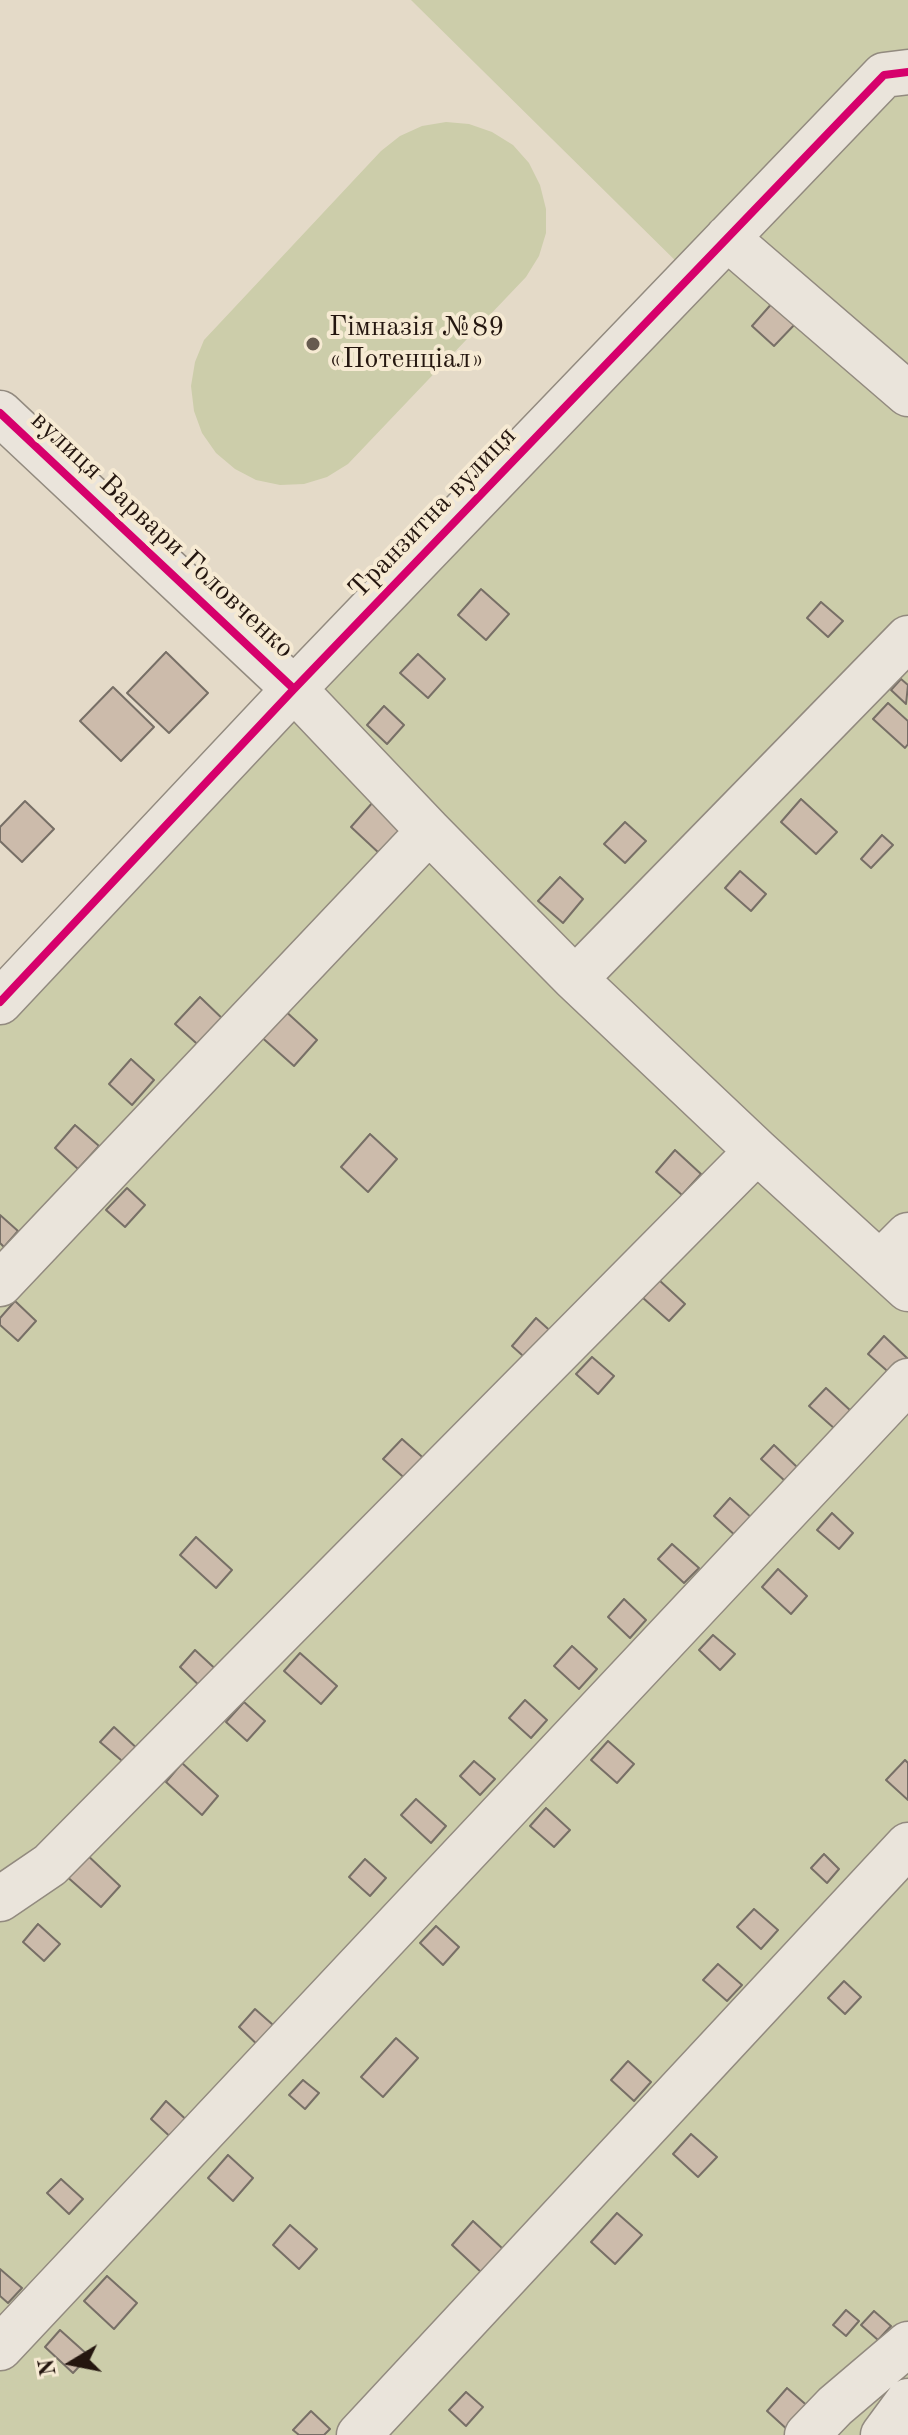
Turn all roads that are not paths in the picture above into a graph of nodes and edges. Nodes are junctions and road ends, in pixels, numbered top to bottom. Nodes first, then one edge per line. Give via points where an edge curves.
1 (908, 72) edge
2 (727, 238) junction
3 (908, 394) edge
4 (0, 413) edge
5 (908, 638) edge
6 (294, 689) junction
7 (429, 831) junction
8 (575, 979) junction
9 (0, 1002) edge
10 (757, 1151) junction
11 (899, 1262) edge
12 (0, 1284) edge
13 (908, 1381) edge
14 (908, 1845) edge
15 (0, 1899) edge
16 (908, 2344) edge
17 (0, 2348) edge
18 (908, 2401) edge
19 (359, 2435) edge
20 (807, 2435) edge
21 (883, 2435) edge

1 - 2 street, Транзитна вулиця via 884,75
2 - 3 street
2 - 6 street, Транзитна вулиця
4 - 6 street, вулиця Варвари Головченко
5 - 8 street
6 - 7 street, вулиця Варвари Головченко
6 - 9 street, Транзитна вулиця
7 - 8 street, вулиця Варвари Головченко
7 - 12 street
8 - 10 street, вулиця Варвари Головченко
10 - 11 street, вулиця Варвари Головченко
10 - 15 street via 50,1865
13 - 17 street
14 - 19 street
16 - 20 street
18 - 21 street

